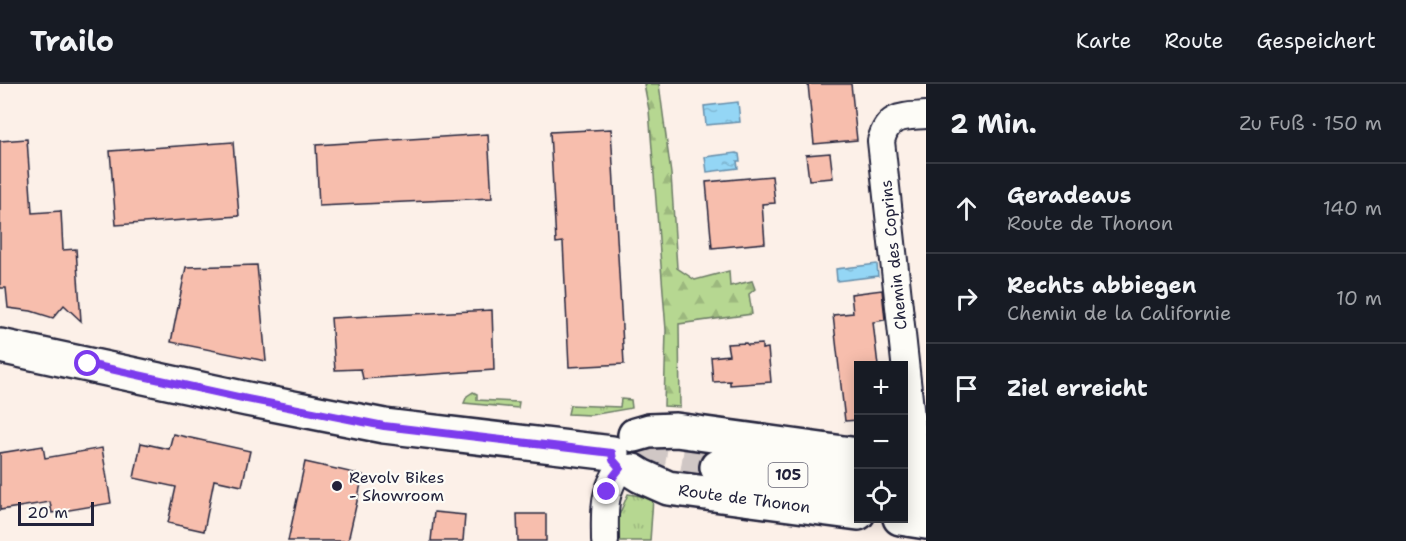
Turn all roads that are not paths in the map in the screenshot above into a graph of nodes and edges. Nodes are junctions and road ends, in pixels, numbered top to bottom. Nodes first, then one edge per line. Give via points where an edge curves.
1 (926, 115) edge
2 (0, 346) edge
3 (854, 454) edge
4 (625, 457) junction
5 (717, 466) tunnel mouth
6 (912, 469) edge
7 (854, 483) edge
8 (926, 492) edge
9 (854, 512) edge
10 (908, 520) edge
11 (926, 522) edge
12 (605, 541) edge

1 - 6 street, Chemin des Coprins via 890,122 881,141 914,445
2 - 4 street, Route de Thonon via 384,426
3 - 4 street, Route de Thonon via 676,430 649,430
4 - 9 street, Route de Thonon via 641,476 668,488
4 - 12 street via 605,498
5 - 7 street, 105
6 - 8 street
10 - 11 street

